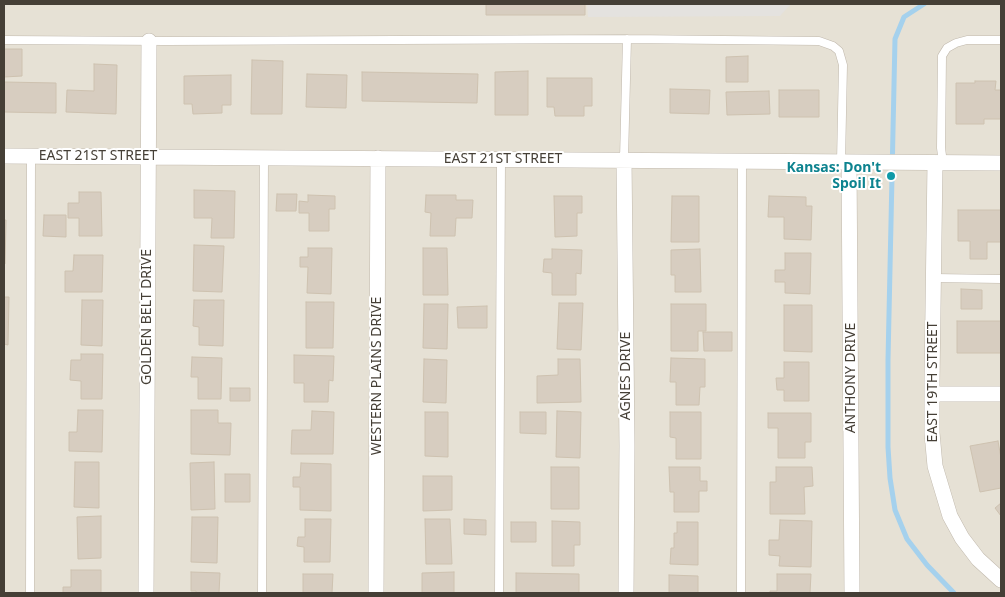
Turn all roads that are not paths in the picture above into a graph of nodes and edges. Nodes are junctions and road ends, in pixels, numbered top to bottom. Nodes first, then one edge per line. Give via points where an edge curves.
1 (627, 39) junction
2 (4, 40) edge
3 (1001, 40) edge
4 (149, 41) junction
5 (4, 156) edge
6 (31, 156) junction
7 (147, 157) junction
8 (264, 158) junction
9 (378, 158) junction
10 (501, 159) junction
11 (624, 160) junction
12 (742, 161) junction
13 (845, 162) junction
14 (939, 163) junction
15 (1001, 164) edge
16 (934, 278) junction
17 (1001, 279) edge
18 (932, 394) junction
19 (1001, 394) edge
20 (1001, 580) edge
21 (30, 593) edge
22 (146, 593) edge
23 (262, 593) edge
24 (376, 593) edge
25 (499, 593) edge
26 (626, 593) edge
27 (742, 593) edge
28 (852, 593) edge

1 - 4 lane
1 - 11 lane
1 - 13 lane via 811,40 833,46 842,57 844,73
2 - 4 lane
3 - 14 lane via 961,41 950,45 942,56
4 - 7 street, GOLDEN BELT DRIVE
5 - 6 street, EAST 21ST STREET
6 - 7 street, EAST 21ST STREET
6 - 21 lane
7 - 8 street, EAST 21ST STREET
7 - 22 street, GOLDEN BELT DRIVE
8 - 9 street, EAST 21ST STREET
8 - 23 lane
9 - 10 street, EAST 21ST STREET
9 - 24 street, WESTERN PLAINS DRIVE
10 - 11 street, EAST 21ST STREET
10 - 25 lane
11 - 12 street, EAST 21ST STREET
11 - 26 street, AGNES DRIVE
12 - 13 street, EAST 21ST STREET
12 - 27 lane
13 - 14 street, EAST 21ST STREET
13 - 28 street, ANTHONY DRIVE
14 - 15 street, EAST 21ST STREET
14 - 16 street, EAST 19TH STREET
16 - 17 lane
16 - 18 street, EAST 19TH STREET
18 - 19 street
18 - 20 street, EAST 19TH STREET via 935,466 950,516 969,549

